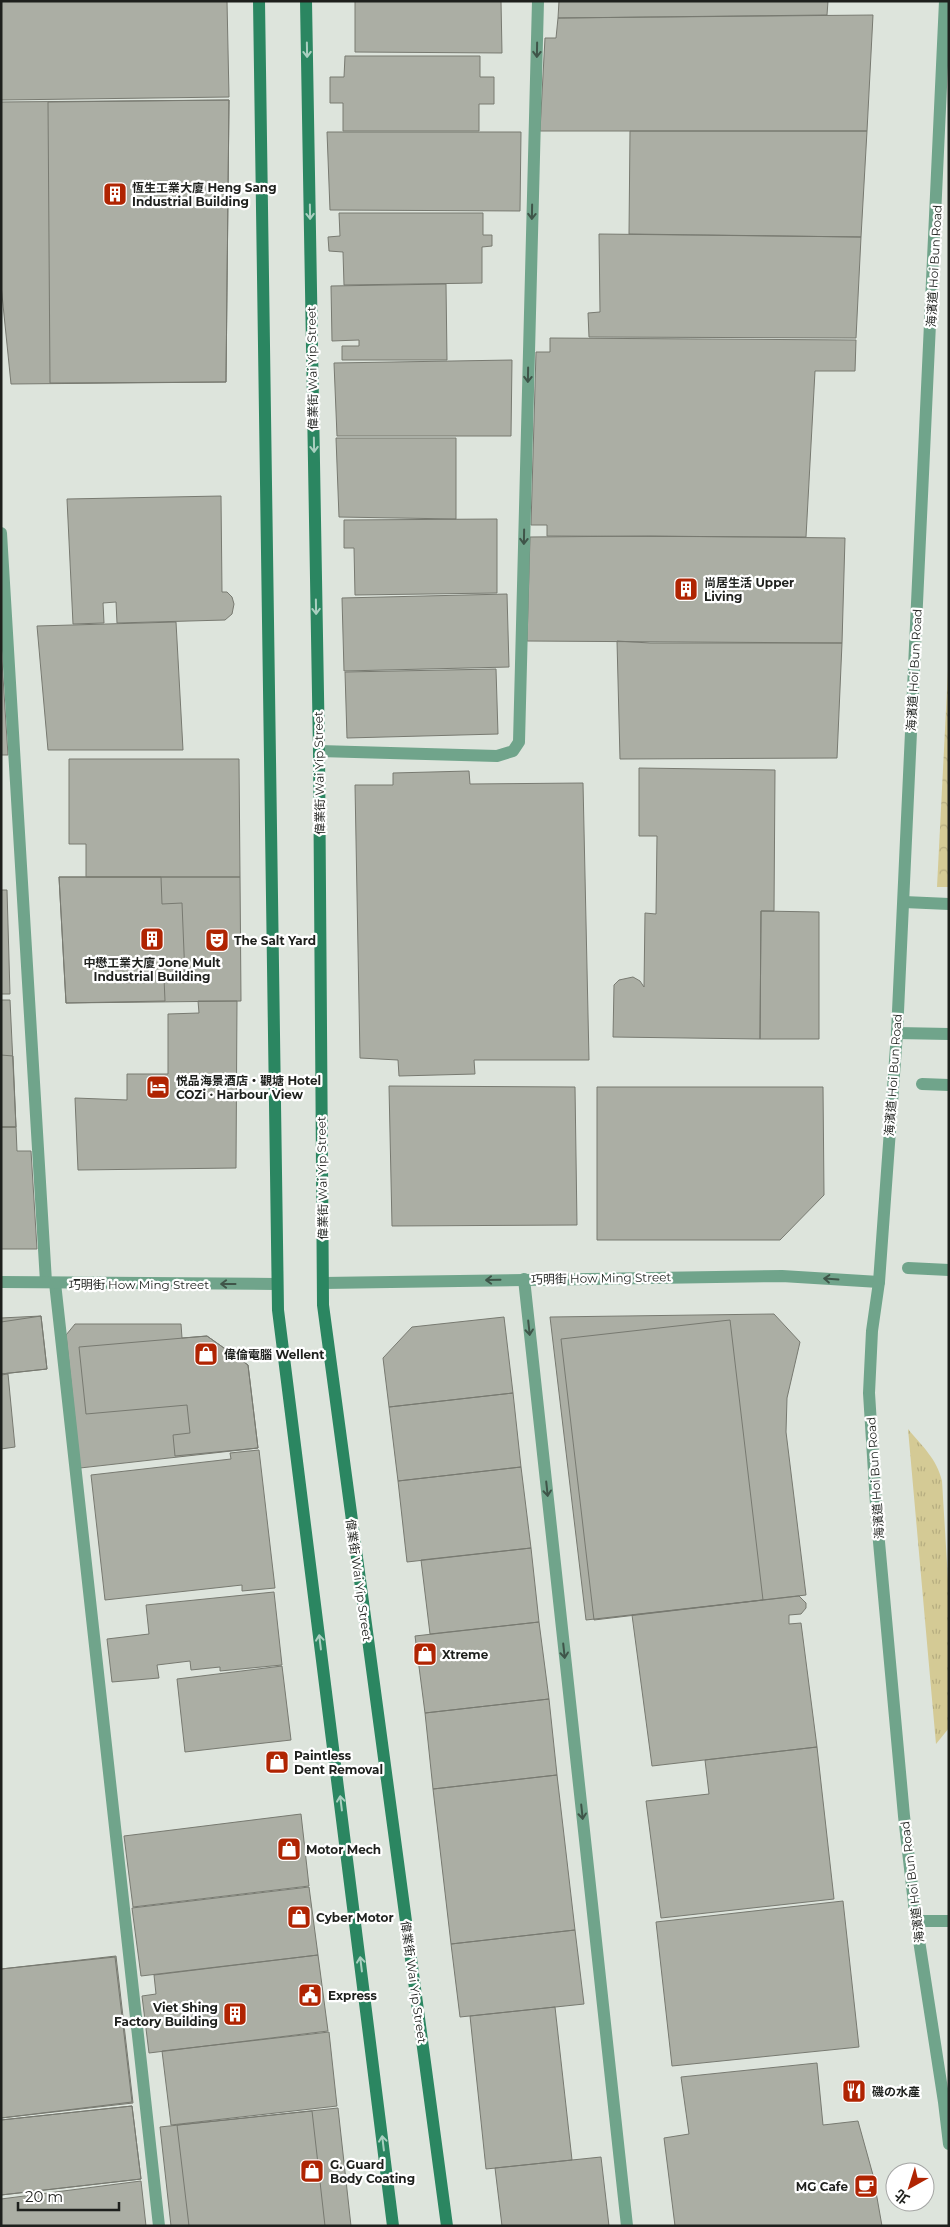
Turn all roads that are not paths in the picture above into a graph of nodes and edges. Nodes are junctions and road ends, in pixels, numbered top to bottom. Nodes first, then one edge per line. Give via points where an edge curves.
1 (259, 1) edge
2 (306, 1) edge
3 (538, 1) edge
4 (945, 1) edge
5 (1, 533) edge
6 (319, 751) junction
7 (904, 902) junction
8 (949, 904) edge
9 (897, 1033) junction
10 (949, 1034) edge
11 (922, 1084) dead end
12 (949, 1084) edge
13 (908, 1268) dead end
14 (949, 1270) edge
15 (524, 1279) junction
16 (1, 1282) edge
17 (879, 1282) junction
18 (50, 1283) junction
19 (323, 1283) junction
20 (276, 1284) junction
21 (949, 1921) edge
22 (916, 1922) junction
23 (946, 2102) edge
24 (949, 2144) edge
25 (159, 2226) edge
26 (394, 2226) edge
27 (447, 2226) edge
28 (627, 2226) edge

1 - 20 main road
2 -> 6 main road, 偉業街 Wai Yip Street
3 -> 6 street via 519,742 513,752 497,756
4 - 7 street, 海濱道 Hoi Bun Road
5 - 18 street
6 - 19 main road, 偉業街 Wai Yip Street
7 - 8 street
7 - 9 street, 海濱道 Hoi Bun Road
9 - 10 street
9 - 17 street, 海濱道 Hoi Bun Road
11 - 12 street
13 - 14 street
17 -> 15 street, 巧明街 How Ming Street via 782,1276
15 -> 19 street, 巧明街 How Ming Street
15 -> 28 street
16 - 18 street, 巧明街 How Ming Street
17 - 22 street, 海濱道 Hoi Bun Road via 872,1331 870,1402 881,1560
20 -> 18 street, 巧明街 How Ming Street
18 - 25 street
19 - 27 main road, 偉業街 Wai Yip Street via 328,1349
26 -> 20 main road
21 - 22 street
22 - 23 street, 海濱道 Hoi Bun Road
23 - 24 street, 海濱道 Hoi Bun Road

